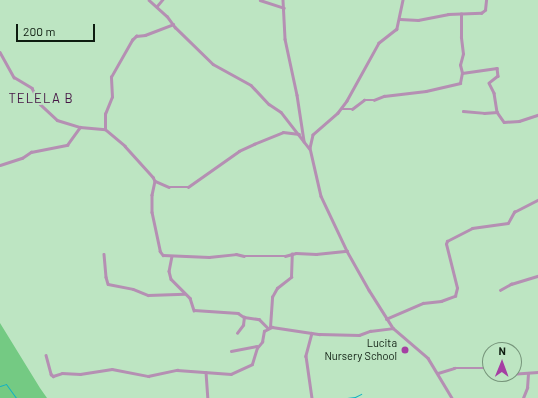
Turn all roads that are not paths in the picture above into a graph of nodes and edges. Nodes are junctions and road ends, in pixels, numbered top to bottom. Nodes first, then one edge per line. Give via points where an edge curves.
1 (149, 0) edge
2 (162, 0) edge
3 (260, 0) edge
4 (283, 0) edge
5 (403, 0) edge
6 (486, 0) edge
7 (157, 6) junction
8 (284, 8) junction
9 (461, 14) junction
10 (400, 19) junction
11 (173, 24) junction
12 (0, 52) edge
13 (462, 73) junction
14 (342, 108) junction
15 (463, 111) dead end
16 (497, 112) junction
17 (538, 116) edge
18 (80, 127) junction
19 (105, 129) junction
20 (299, 134) junction
21 (304, 141) junction
22 (310, 148) junction
23 (0, 165) edge
24 (156, 181) junction
25 (538, 200) edge
26 (347, 251) junction
27 (104, 254) dead end
28 (292, 254) junction
29 (172, 256) junction
30 (538, 276) edge
31 (500, 290) dead end
32 (184, 294) junction
33 (244, 317) junction
34 (386, 319) junction
35 (269, 328) junction
36 (393, 328) junction
37 (237, 333) dead end
38 (312, 333) junction
39 (258, 346) junction
40 (231, 351) dead end
41 (46, 355) dead end
42 (482, 368) edge
43 (206, 372) junction
44 (538, 372) edge
45 (438, 373) junction
46 (522, 374) edge
47 (528, 374) junction
48 (208, 398) edge
49 (312, 398) edge
50 (452, 398) edge
51 (523, 398) edge

1 - 7 street
2 - 7 street
3 - 8 street
4 - 8 street
5 - 10 street
6 - 9 street via 483,12
7 - 11 street
8 - 21 street via 285,39
9 - 10 street via 418,20
9 - 13 street
10 - 14 street via 396,30 379,42 364,73
11 - 19 street via 136,36 132,40 111,77 112,97 105,114
11 - 20 street via 213,64 251,86 281,112
12 - 18 street via 14,77 32,88 40,104 57,120
13 - 14 street via 459,84 364,100 352,109
13 - 16 street via 497,68 498,76 490,82
14 - 22 street via 313,135
15 - 16 street
16 - 17 street via 501,120 506,122
18 - 19 street via 93,126
18 - 23 street via 67,145 31,152 22,158
19 - 24 street via 125,146
20 - 21 street
20 - 24 street via 284,132 239,151 188,187 169,187
21 - 22 street
22 - 26 street via 321,196
24 - 29 street via 152,195 152,212 157,238 161,253
25 - 34 street via 514,212 508,223 472,228 447,240 457,288 455,296 423,304
26 - 28 street
26 - 34 street
27 - 32 street via 108,284 148,295
28 - 29 street
28 - 35 street via 292,277 277,288 272,297
29 - 32 street via 169,271 171,279
30 - 31 street
32 - 33 street via 190,298 194,310 234,312
33 - 35 street via 259,319
33 - 37 street via 243,325
34 - 36 street
35 - 38 street via 274,326
35 - 39 street via 264,331 262,342
36 - 38 street via 359,335
36 - 45 street via 426,354
38 - 49 street via 306,356
39 - 40 street
39 - 43 street via 250,366 231,374
41 - 43 street via 53,376 112,369 148,376 177,370
42 - 45 street via 454,368
43 - 48 street
44 - 47 street
45 - 50 street
46 - 47 street
47 - 51 street

